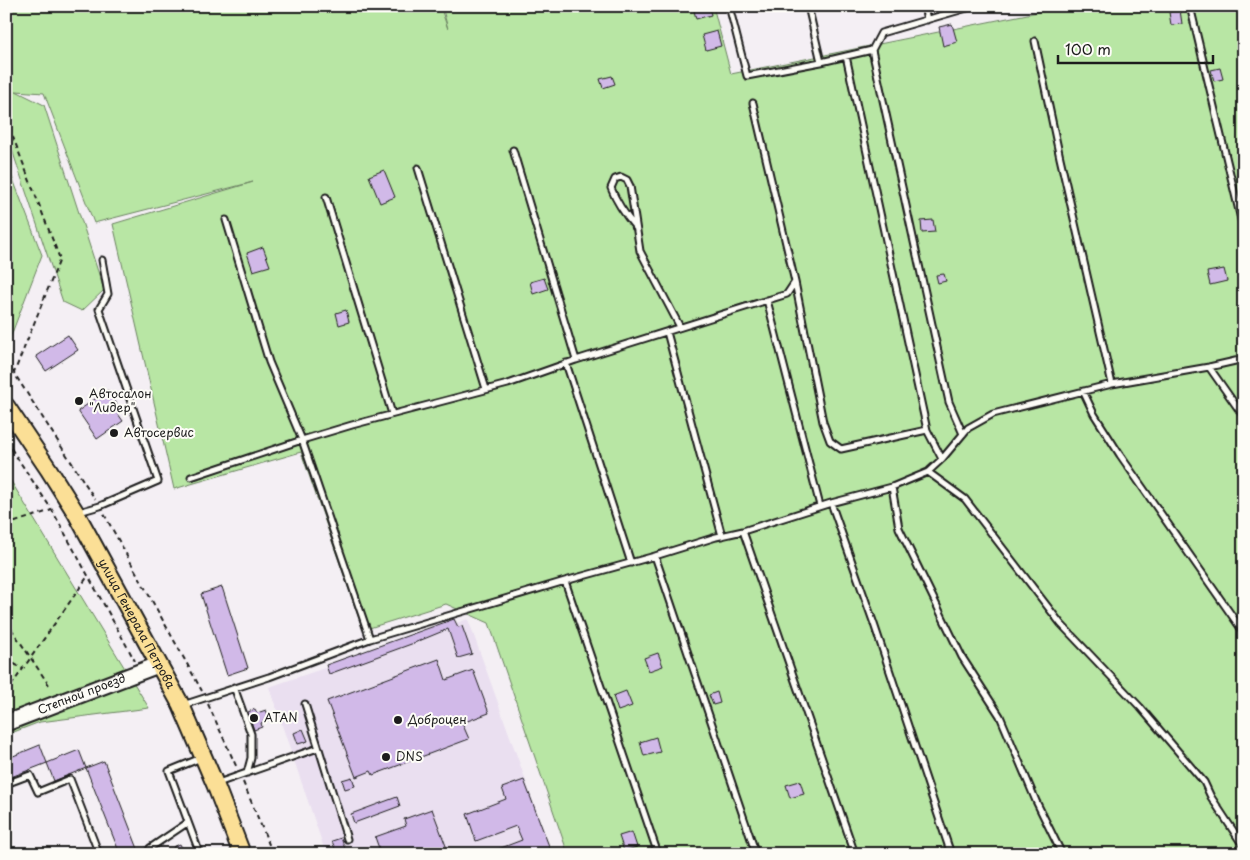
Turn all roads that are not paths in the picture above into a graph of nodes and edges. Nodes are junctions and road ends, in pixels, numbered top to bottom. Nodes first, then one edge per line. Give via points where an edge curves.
1 (729, 6) edge
2 (808, 6) edge
3 (924, 6) edge
4 (974, 6) edge
5 (1190, 6) edge
6 (927, 20) junction
7 (1035, 41) dead end
8 (872, 50) junction
9 (846, 56) junction
10 (821, 62) junction
11 (753, 103) dead end
12 (512, 150) dead end
13 (418, 168) dead end
14 (326, 197) dead end
15 (226, 220) dead end
16 (636, 228) junction
17 (1244, 232) edge
18 (102, 260) dead end
19 (795, 282) junction
20 (767, 300) junction
21 (680, 328) junction
22 (667, 332) junction
23 (1244, 359) edge
24 (576, 360) junction
25 (566, 364) junction
26 (1209, 367) junction
27 (1112, 384) junction
28 (486, 389) junction
29 (1083, 391) junction
30 (6, 406) edge
31 (392, 414) junction
32 (1244, 418) edge
33 (927, 430) junction
34 (963, 434) junction
35 (302, 440) junction
36 (942, 458) junction
37 (928, 472) junction
38 (191, 477) dead end
39 (892, 487) junction
40 (831, 503) junction
41 (820, 506) junction
42 (76, 513) junction
43 (744, 530) junction
44 (722, 536) junction
45 (655, 556) junction
46 (631, 563) junction
47 (565, 581) junction
48 (1244, 633) edge
49 (370, 639) junction
50 (158, 665) junction
51 (234, 688) junction
52 (304, 704) dead end
53 (180, 705) junction
54 (6, 723) edge
55 (318, 748) junction
56 (204, 757) junction
57 (247, 773) junction
58 (6, 784) edge
59 (215, 784) junction
60 (187, 823) junction
61 (347, 838) dead end
62 (1244, 848) edge
63 (99, 854) edge
64 (147, 854) edge
65 (200, 854) edge
66 (242, 854) edge
67 (658, 854) edge
68 (756, 854) edge
69 (854, 854) edge
70 (951, 854) edge
71 (1062, 854) edge

1 - 10 lane via 747,76
2 - 10 lane
3 - 6 lane
4 - 6 lane
5 - 17 lane
6 - 8 lane via 881,33
7 - 27 lane
8 - 9 lane
8 - 34 lane via 949,402
9 - 10 lane
9 - 33 lane
11 - 19 lane
12 - 24 lane
13 - 28 lane
14 - 31 lane
15 - 35 lane via 270,362
16 - 16 lane via 630,186 621,177 615,179 611,188 614,196
16 - 21 lane via 640,251
18 - 42 lane via 108,294 99,309 158,481
19 - 20 lane via 787,294
19 - 33 lane via 830,441 841,449
20 - 21 lane
20 - 41 lane
21 - 22 lane
22 - 24 lane
22 - 44 lane
23 - 26 lane
24 - 25 lane
25 - 28 lane
25 - 46 lane
26 - 27 lane
26 - 32 lane
27 - 29 lane
28 - 31 lane
29 - 34 lane via 993,414
29 - 48 lane via 1120,455
30 - 42 main road, улица Генерала Петрова
31 - 35 lane
33 - 36 lane
34 - 36 lane
35 - 38 lane
35 - 49 lane
36 - 37 lane
37 - 39 lane
37 - 62 lane via 965,499 1061,624 1140,707 1204,782
39 - 40 lane
39 - 71 lane via 899,528 962,657 1000,716
40 - 41 lane
40 - 70 lane
41 - 43 lane
42 - 50 main road, улица Генерала Петрова
43 - 44 lane
43 - 69 lane
44 - 45 lane
45 - 46 lane
45 - 68 lane
46 - 47 lane
47 - 49 lane
47 - 67 lane
49 - 51 lane
50 - 53 main road, улица Генерала Петрова
50 - 54 main road, Степной проезд
51 - 53 lane
51 - 57 lane via 251,734
52 - 55 lane
53 - 56 main road, улица Генерала Петрова
55 - 57 lane
55 - 61 lane
56 - 59 main road, улица Генерала Петрова
56 - 60 lane via 168,771
57 - 59 lane
58 - 63 lane via 30,775 38,792 70,779
59 - 66 main road, улица Генерала Петрова
60 - 64 lane via 150,848
60 - 65 lane

